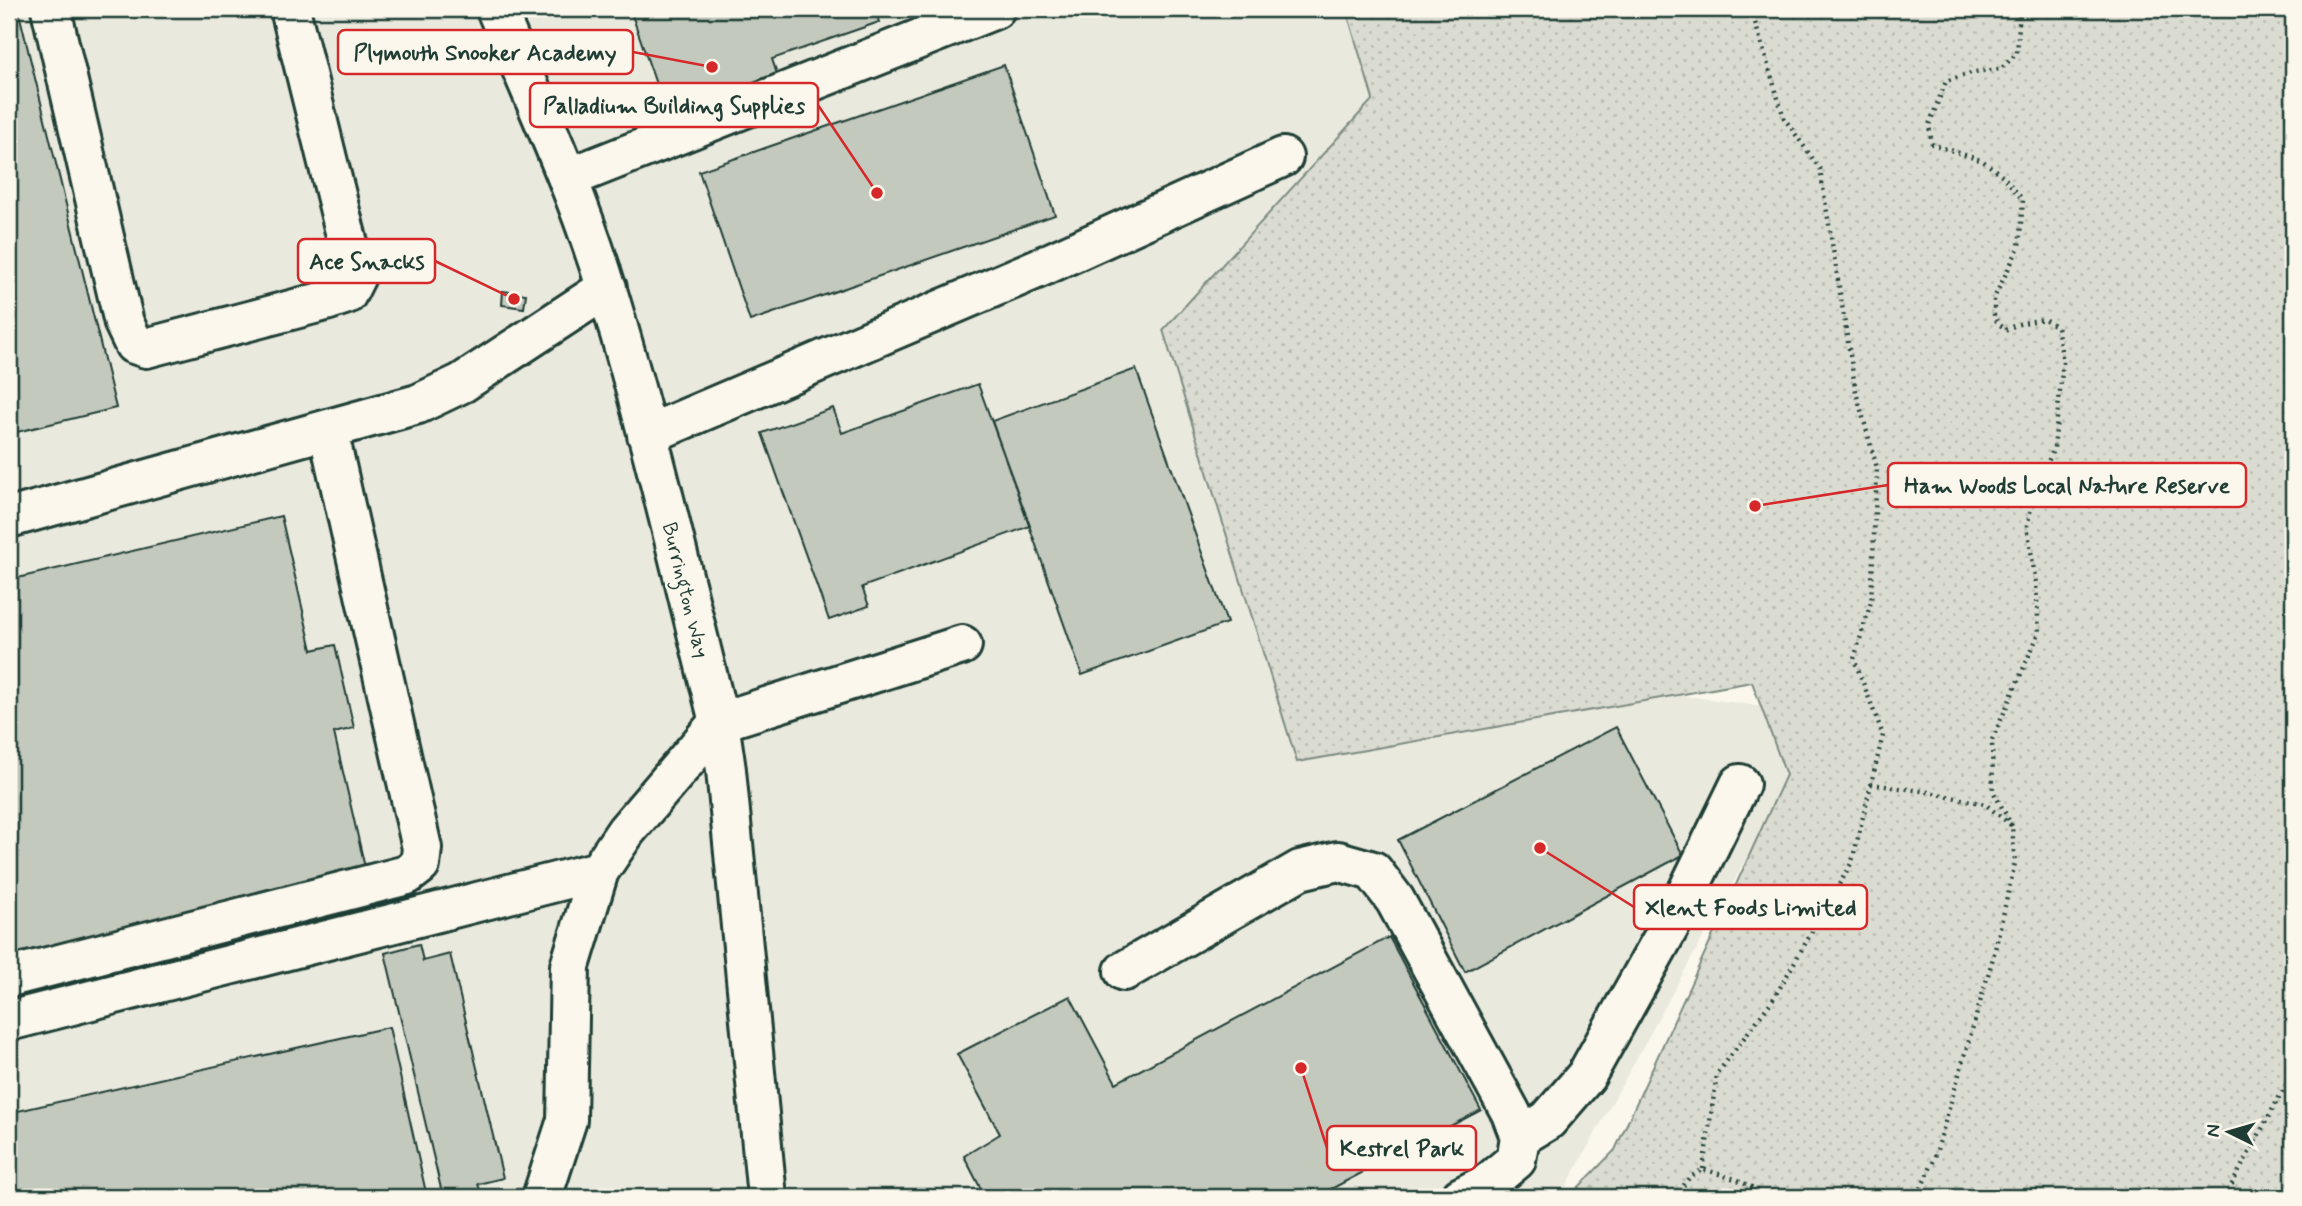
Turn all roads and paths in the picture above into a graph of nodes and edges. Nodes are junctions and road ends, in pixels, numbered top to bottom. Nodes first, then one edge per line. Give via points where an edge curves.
1 (51, 9) edge
2 (290, 9) edge
3 (496, 9) edge
4 (995, 9) edge
5 (1751, 9) edge
6 (2020, 9) edge
7 (1283, 157) dead end
8 (568, 178) junction
9 (607, 288) junction
10 (328, 430) junction
11 (647, 435) junction
12 (9, 518) edge
13 (962, 645) dead end
14 (719, 722) junction
15 (1740, 784) dead end
16 (1871, 784) junction
17 (2012, 826) junction
18 (600, 871) junction
19 (1124, 971) dead end
20 (9, 977) edge
21 (9, 1021) edge
22 (2293, 1072) edge
23 (1520, 1137) junction
24 (1703, 1169) junction
25 (542, 1197) edge
26 (767, 1197) edge
27 (1461, 1197) edge
28 (1675, 1197) edge
29 (1771, 1197) edge
30 (1917, 1197) edge
31 (2225, 1197) edge

1 - 2 street via 124,323 134,344 146,348 330,300 347,294 356,276
3 - 8 street, Burrington Way
4 - 8 street
5 - 16 path via 1784,118 1820,169 1856,392 1877,468 1871,602 1854,659 1883,735
6 - 17 path via 2017,53 2001,69 1945,81 1929,125 1932,144 1983,161 2004,176 2023,200 2018,247 1994,298 1994,318 2005,330 2044,319 2057,327 2063,362 2054,448 2035,491 2027,526 2039,633 1992,740 1993,791
7 - 11 street via 1041,267
8 - 9 street, Burrington Way
9 - 10 street via 462,383 418,404
9 - 11 street, Burrington Way
10 - 12 street
10 - 20 street via 422,848 420,865 407,875
11 - 14 street, Burrington Way
13 - 14 street
14 - 18 street via 626,831
14 - 26 street, Burrington Way
15 - 23 street via 1678,911 1586,1076 1548,1120
16 - 17 path via 1985,804
16 - 24 path via 1852,862 1774,998 1717,1074
17 - 30 path via 2015,863 1993,958 1934,1160
18 - 21 street
18 - 25 street via 570,966 568,1120
19 - 23 street via 1300,870 1338,861 1373,871 1395,900
22 - 31 path
23 - 27 street via 1516,1160 1487,1184
24 - 28 path via 1689,1178
24 - 29 path

